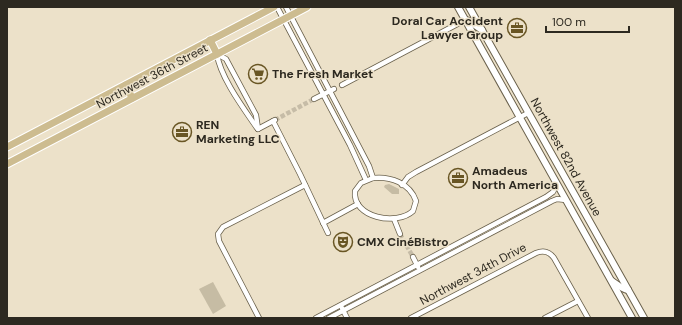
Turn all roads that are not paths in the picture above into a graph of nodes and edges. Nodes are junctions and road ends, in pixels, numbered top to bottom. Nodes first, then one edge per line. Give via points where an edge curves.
1 (274, 7) edge
2 (277, 7) edge
3 (286, 7) edge
4 (307, 7) edge
5 (458, 7) edge
6 (469, 7) edge
7 (290, 16) junction
8 (283, 19) junction
9 (465, 20) junction
10 (482, 30) junction
11 (210, 40) junction
12 (218, 54) junction
13 (504, 69) junction
14 (495, 74) junction
15 (239, 83) junction
16 (126, 85) junction
17 (342, 85) dead end
18 (231, 87) junction
19 (332, 90) junction
20 (323, 95) junction
21 (132, 98) junction
22 (314, 99) tunnel mouth
23 (528, 113) junction
24 (519, 118) junction
25 (258, 129) junction
26 (7, 147) edge
27 (7, 164) edge
28 (373, 178) junction
29 (366, 180) junction
30 (557, 184) junction
31 (305, 185) junction
32 (402, 185) junction
33 (566, 200) junction
34 (358, 204) junction
35 (394, 219) junction
36 (323, 223) junction
37 (492, 226) junction
38 (495, 231) junction
39 (328, 233) dead end
40 (400, 234) tunnel mouth
41 (413, 257) tunnel mouth
42 (417, 265) junction
43 (420, 270) junction
44 (611, 280) junction
45 (628, 290) junction
46 (578, 301) junction
47 (340, 305) junction
48 (343, 310) junction
49 (415, 317) edge
50 (259, 318) edge
51 (316, 318) edge
52 (329, 318) edge
53 (347, 318) edge
54 (546, 318) edge
55 (588, 318) edge
56 (632, 318) edge
57 (644, 318) edge

1 - 11 main road, Northwest 36th Street
2 - 8 street
3 - 7 street
4 - 7 main road, Northwest 36th Street
5 - 9 street, Northwest 82nd Avenue
6 - 10 street, Northwest 82nd Avenue
7 - 8 main road, Northwest 36th Street
7 - 19 street
8 - 12 main road, Northwest 36th Street
8 - 20 street
9 - 10 street
9 - 14 street, Northwest 82nd Avenue
9 - 17 street
10 - 13 street, Northwest 82nd Avenue
11 - 12 main road
11 - 16 main road, Northwest 36th Street
12 - 15 street via 226,59
12 - 18 street via 219,64
12 - 21 main road, Northwest 36th Street
13 - 14 street
13 - 23 street, Northwest 82nd Avenue
14 - 24 street, Northwest 82nd Avenue
15 - 18 street
15 - 25 street via 256,116
16 - 21 main road
16 - 26 main road, Northwest 36th Street
18 - 25 street
19 - 20 street
19 - 28 street
20 - 22 street
20 - 29 street
21 - 27 main road, Northwest 36th Street
23 - 24 street
23 - 45 street, Northwest 82nd Avenue
24 - 30 street, Northwest 82nd Avenue
24 - 32 street via 416,172
25 - 31 street via 274,120
28 - 29 street
28 - 32 street via 387,178
29 - 34 street via 359,184 355,191
30 - 33 street, Northwest 82nd Avenue
30 - 37 street via 549,196
31 - 36 street
31 - 50 street via 223,228 218,234 219,241
32 - 35 street via 415,198 416,206 409,214
33 - 38 street via 552,201
33 - 44 street, Northwest 82nd Avenue
34 - 35 street via 373,215
34 - 36 street
35 - 40 street
36 - 39 street
37 - 38 street
37 - 42 street
38 - 43 street
41 - 42 street
42 - 43 street
42 - 47 street
43 - 48 street
44 - 45 street
44 - 56 street, Northwest 82nd Avenue
45 - 57 street, Northwest 82nd Avenue
46 - 49 street, Northwest 34th Drive via 554,258 545,251 536,253
46 - 54 street
46 - 55 street
47 - 48 street
47 - 51 street
48 - 52 street
48 - 53 street

